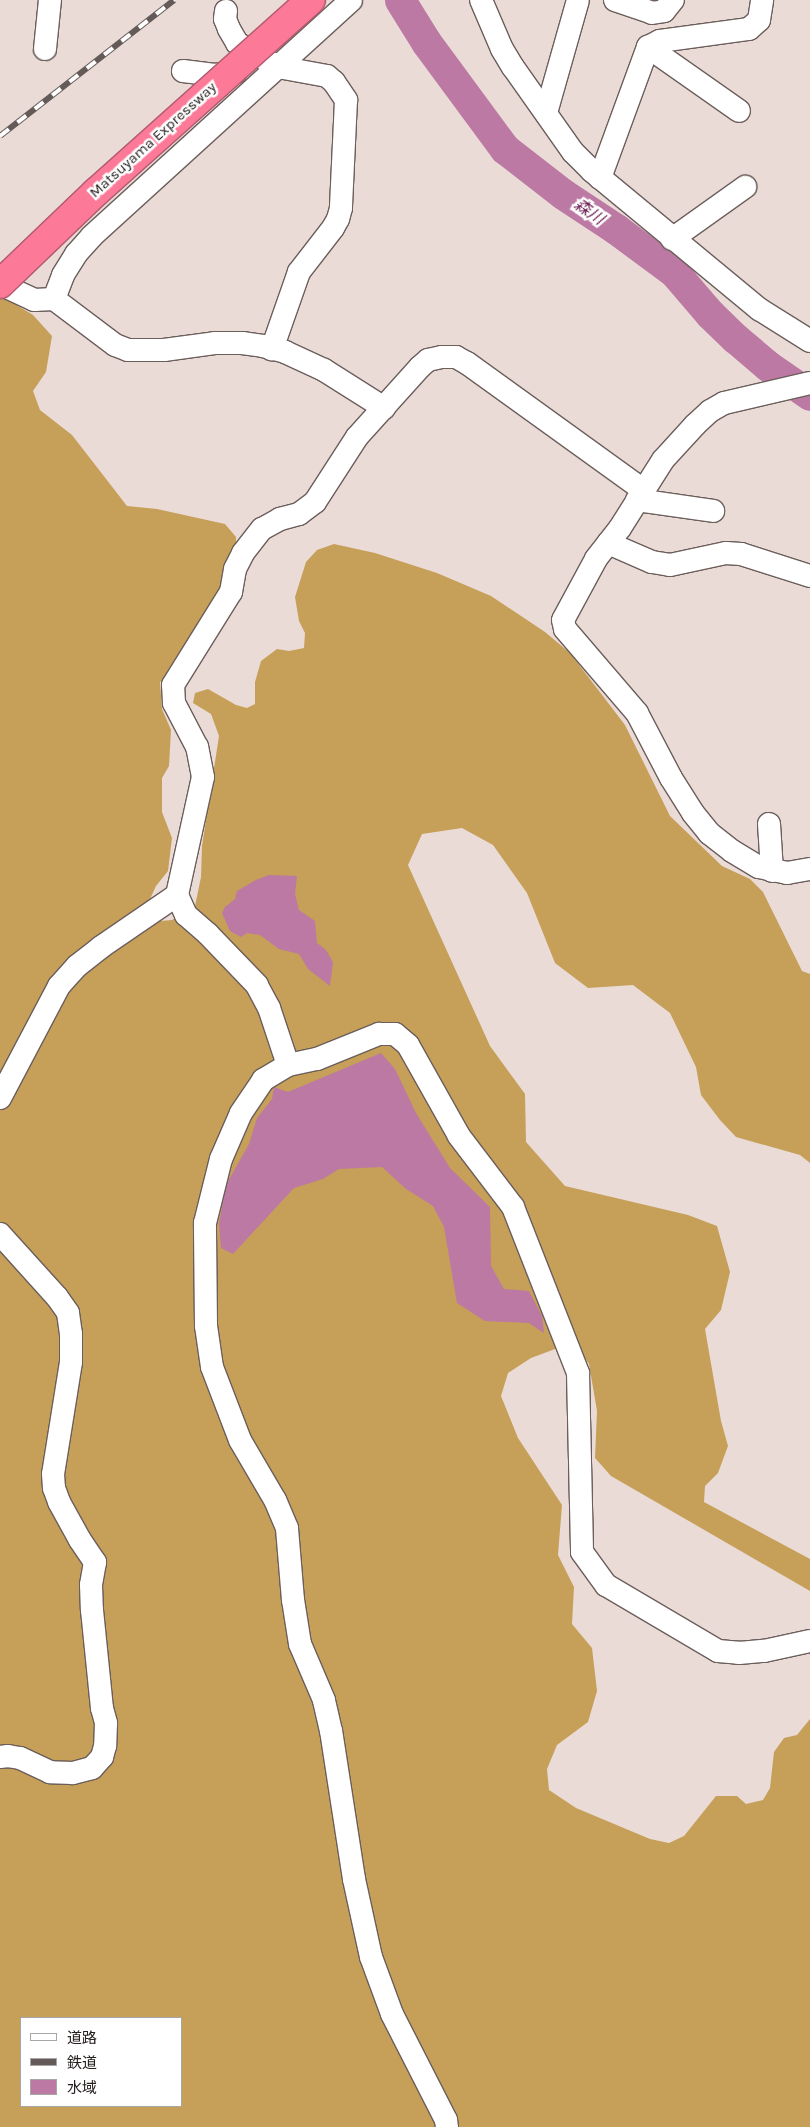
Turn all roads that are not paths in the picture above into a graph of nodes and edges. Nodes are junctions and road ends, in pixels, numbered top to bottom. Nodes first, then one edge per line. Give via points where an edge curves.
1 (50, 0) edge
2 (310, 0) edge
3 (351, 0) edge
4 (481, 0) edge
5 (578, 0) edge
6 (615, 0) edge
7 (673, 0) edge
8 (762, 0) edge
9 (226, 11) dead end
10 (648, 47) junction
11 (45, 49) dead end
12 (278, 67) junction
13 (183, 71) dead end
14 (738, 111) dead end
15 (546, 113) junction
16 (600, 178) junction
17 (745, 187) dead end
18 (672, 238) junction
19 (0, 284) edge
20 (54, 299) junction
21 (810, 341) edge
22 (272, 349) junction
23 (810, 383) edge
24 (384, 408) junction
25 (640, 495) junction
26 (713, 511) dead end
27 (608, 544) junction
28 (810, 576) edge
29 (769, 824) dead end
30 (810, 868) edge
31 (772, 871) junction
32 (177, 895) junction
33 (288, 1065) junction
34 (0, 1098) edge
35 (0, 1234) edge
36 (810, 1641) edge
37 (0, 1758) edge
38 (447, 2127) edge

1 - 11 street
2 - 19 highway, Matsuyama Expressway, bridge via 96,192
3 - 12 street
4 - 15 street via 502,49
5 - 15 street
6 - 7 street via 652,13 664,11
8 - 10 street via 759,20 748,29 660,41
9 - 12 street via 228,29 237,43
10 - 14 street
10 - 16 street
12 - 13 street via 215,75
12 - 20 street via 92,236 63,275
12 - 22 street via 327,76 346,100 347,112 338,219 299,272
15 - 16 street via 573,152
16 - 18 street
17 - 18 street
18 - 21 street via 760,309
19 - 20 street via 34,300
20 - 22 street via 116,345 128,350 164,350 216,343 242,343
22 - 24 street via 324,370
23 - 25 street via 724,403 710,411 663,460
24 - 25 street via 428,360 442,356 456,358 467,363
24 - 32 street via 357,437 315,502 299,514 280,519 262,529 243,553 235,569 231,592 173,685 174,703 196,747 203,777
25 - 26 street
25 - 27 street
27 - 28 street via 652,562 670,565 726,553 741,554
27 - 31 street via 596,559 563,620 565,629 637,713 671,778 709,833 732,851
29 - 31 street
30 - 31 street via 787,873
32 - 33 street via 186,915 256,985 269,1008
32 - 34 street via 101,946 58,986
33 - 36 street via 318,1059 379,1034 395,1034 408,1045 459,1136 513,1207 578,1373 582,1552 606,1585 718,1651 764,1651
33 - 38 street via 264,1080 241,1113 221,1159 205,1224 207,1334 212,1367 240,1440 288,1528 292,1600 300,1644 324,1700 332,1731 354,1879 371,1957 392,2014
35 - 37 street via 68,1313 71,1362 54,1488 95,1562 92,1610 106,1724 102,1757 92,1768 73,1773 50,1772 20,1758

